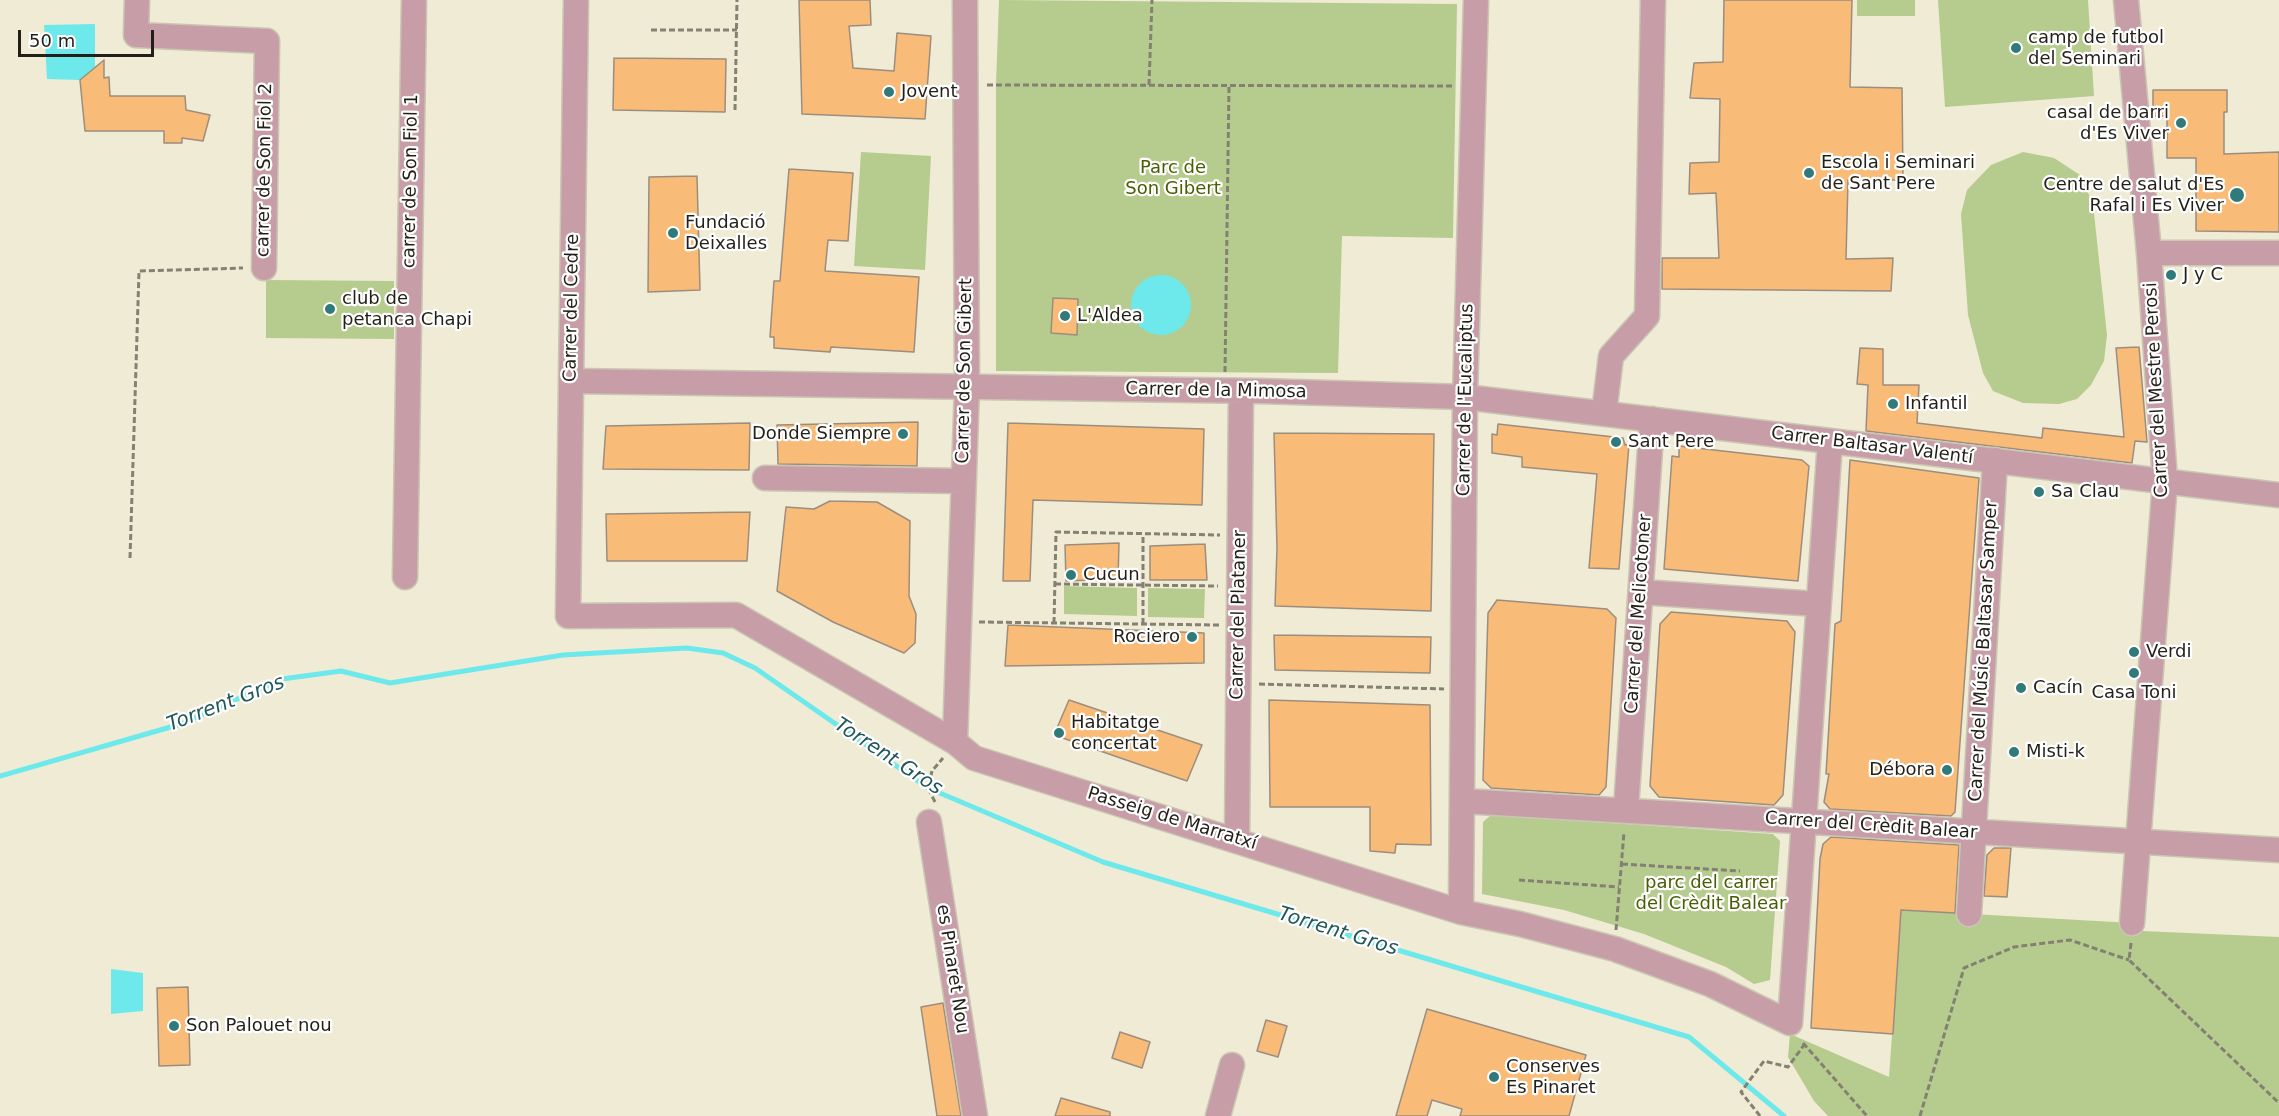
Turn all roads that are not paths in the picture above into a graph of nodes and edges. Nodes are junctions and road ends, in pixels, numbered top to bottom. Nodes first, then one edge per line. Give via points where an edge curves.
1 (137, 0) edge
2 (414, 0) edge
3 (576, 0) edge
4 (965, 0) edge
5 (1476, 0) edge
6 (1653, 0) edge
7 (2126, 0) edge
8 (2149, 253) junction
9 (2279, 253) edge
10 (264, 268) road end
11 (571, 381) junction
12 (967, 386) junction
13 (1233, 391) junction
14 (1465, 397) junction
15 (1604, 413) junction
16 (1652, 419) junction
17 (1830, 441) junction
18 (1995, 460) junction
19 (765, 478) dead end
20 (963, 481) junction
21 (2165, 481) junction
22 (2279, 495) edge
23 (405, 577) dead end
24 (1641, 592) junction
25 (1817, 604) junction
26 (568, 616) joint
27 (955, 742) junction
28 (1463, 801) junction
29 (1626, 809) junction
30 (929, 822) road end
31 (1803, 822) junction
32 (1973, 833) junction
33 (1237, 839) junction
34 (2137, 842) junction
35 (2279, 850) edge
36 (1461, 912) junction
37 (1969, 914) dead end
38 (2132, 923) road end
39 (1232, 1065) dead end
40 (975, 1116) edge
41 (1218, 1116) edge

1 - 10 street, carrer de Son Fiol 2 via 136,35 267,41
2 - 23 street, carrer de Son Fiol 1
3 - 11 street, Carrer del Cedre
4 - 12 street, Carrer de Son Gibert
5 - 14 street, Carrer de l'Eucaliptus
6 - 15 street via 1647,316 1611,356
7 - 8 street, Carrer del Mestre Perosi
8 - 9 street
8 - 21 street, Carrer del Mestre Perosi
11 - 12 street, Carrer de la Mimosa
11 - 26 street, Carrer del Cedre
12 - 13 street, Carrer de la Mimosa
12 - 20 street, Carrer de Son Gibert
13 - 14 street, Carrer de la Mimosa
13 - 33 street, Carrer del Plataner via 1240,535
14 - 15 street, Carrer Baltasar Valentí
14 - 28 street, Carrer de l'Eucaliptus
15 - 16 street, Carrer Baltasar Valentí
16 - 17 street, Carrer Baltasar Valentí
16 - 24 street, Carrer del Melicotoner
17 - 18 street, Carrer Baltasar Valentí
17 - 25 street
18 - 21 street, Carrer Baltasar Valentí
18 - 32 street, Carrer del Músic Baltasar Samper
19 - 20 street
20 - 27 street, Carrer de Son Gibert
21 - 22 street, Carrer Baltasar Valentí
21 - 34 street, Carrer del Mestre Perosi
24 - 25 street
24 - 29 street, Carrer del Melicotoner
25 - 31 street
26 - 27 street, Passeig de Marratxí via 736,615
27 - 33 street, Passeig de Marratxí via 974,758
28 - 29 street, Carrer del Crèdit Balear
28 - 36 street, Carrer de l'Eucaliptus
29 - 31 street, Carrer del Crèdit Balear
30 - 40 street, es Pinaret Nou
31 - 32 street, Carrer del Crèdit Balear
31 - 36 street, Passeig de Marratxí via 1790,1023 1710,984 1615,949
32 - 34 street, Carrer del Crèdit Balear
32 - 37 street, Carrer del Músic Baltasar Samper
33 - 36 street, Passeig de Marratxí
34 - 35 street, Carrer del Crèdit Balear
34 - 38 street, Carrer del Mestre Perosi
39 - 41 street

